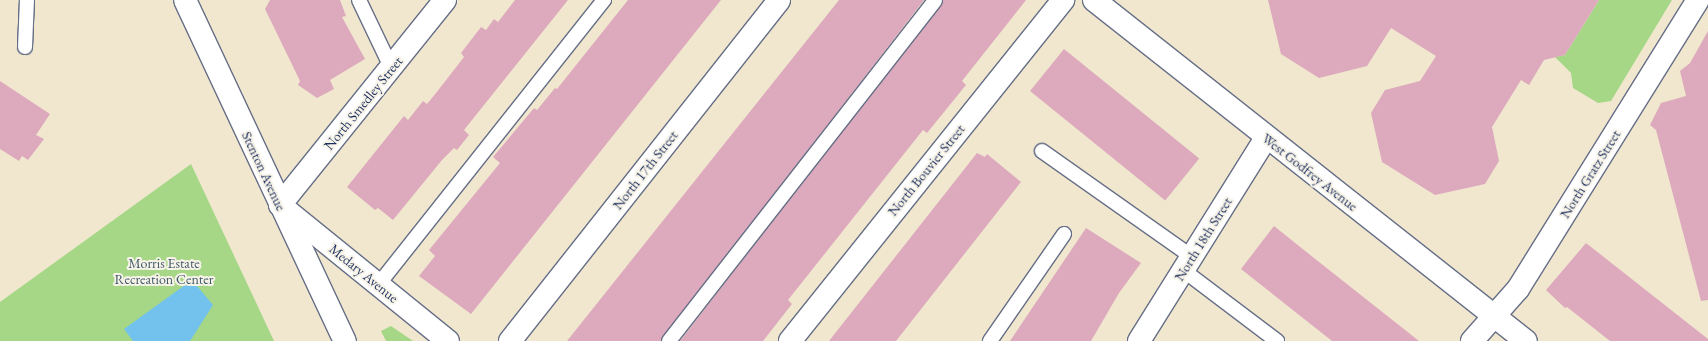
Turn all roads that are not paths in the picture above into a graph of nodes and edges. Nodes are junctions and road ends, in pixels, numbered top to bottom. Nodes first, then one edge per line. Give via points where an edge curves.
1 (27, 0) edge
2 (185, 0) edge
3 (358, 0) edge
4 (445, 0) edge
5 (604, 0) edge
6 (779, 0) edge
7 (935, 0) edge
8 (1063, 0) edge
9 (1094, 0) edge
10 (1698, 0) edge
11 (25, 47) dead end
12 (391, 67) junction
13 (1266, 138) junction
14 (1042, 151) dead end
15 (280, 205) junction
16 (1064, 234) dead end
17 (1188, 263) junction
18 (378, 285) junction
19 (1493, 314) junction
20 (345, 341) edge
21 (448, 341) edge
22 (510, 341) edge
23 (669, 341) edge
24 (790, 341) edge
25 (990, 341) edge
26 (1139, 341) edge
27 (1277, 341) edge
28 (1472, 341) edge
29 (1526, 341) edge

1 - 11 lane
2 - 15 street, Stenton Avenue
3 - 12 lane
4 - 12 street, North Smedley Street
5 - 18 lane
6 - 22 street, North 17th Street
7 - 23 lane
8 - 24 street, North Bouvier Street
9 - 13 street, West Godfrey Avenue
10 - 19 street, North Gratz Street via 1518,289
12 - 15 street, North Smedley Street
13 - 17 street, North 18th Street
13 - 19 street, West Godfrey Avenue
14 - 17 lane
15 - 18 street, Medary Avenue
15 - 20 street, Stenton Avenue
16 - 25 lane
17 - 26 street, North 18th Street
17 - 27 lane
18 - 21 street, Medary Avenue
19 - 28 street, North Gratz Street
19 - 29 street, West Godfrey Avenue

